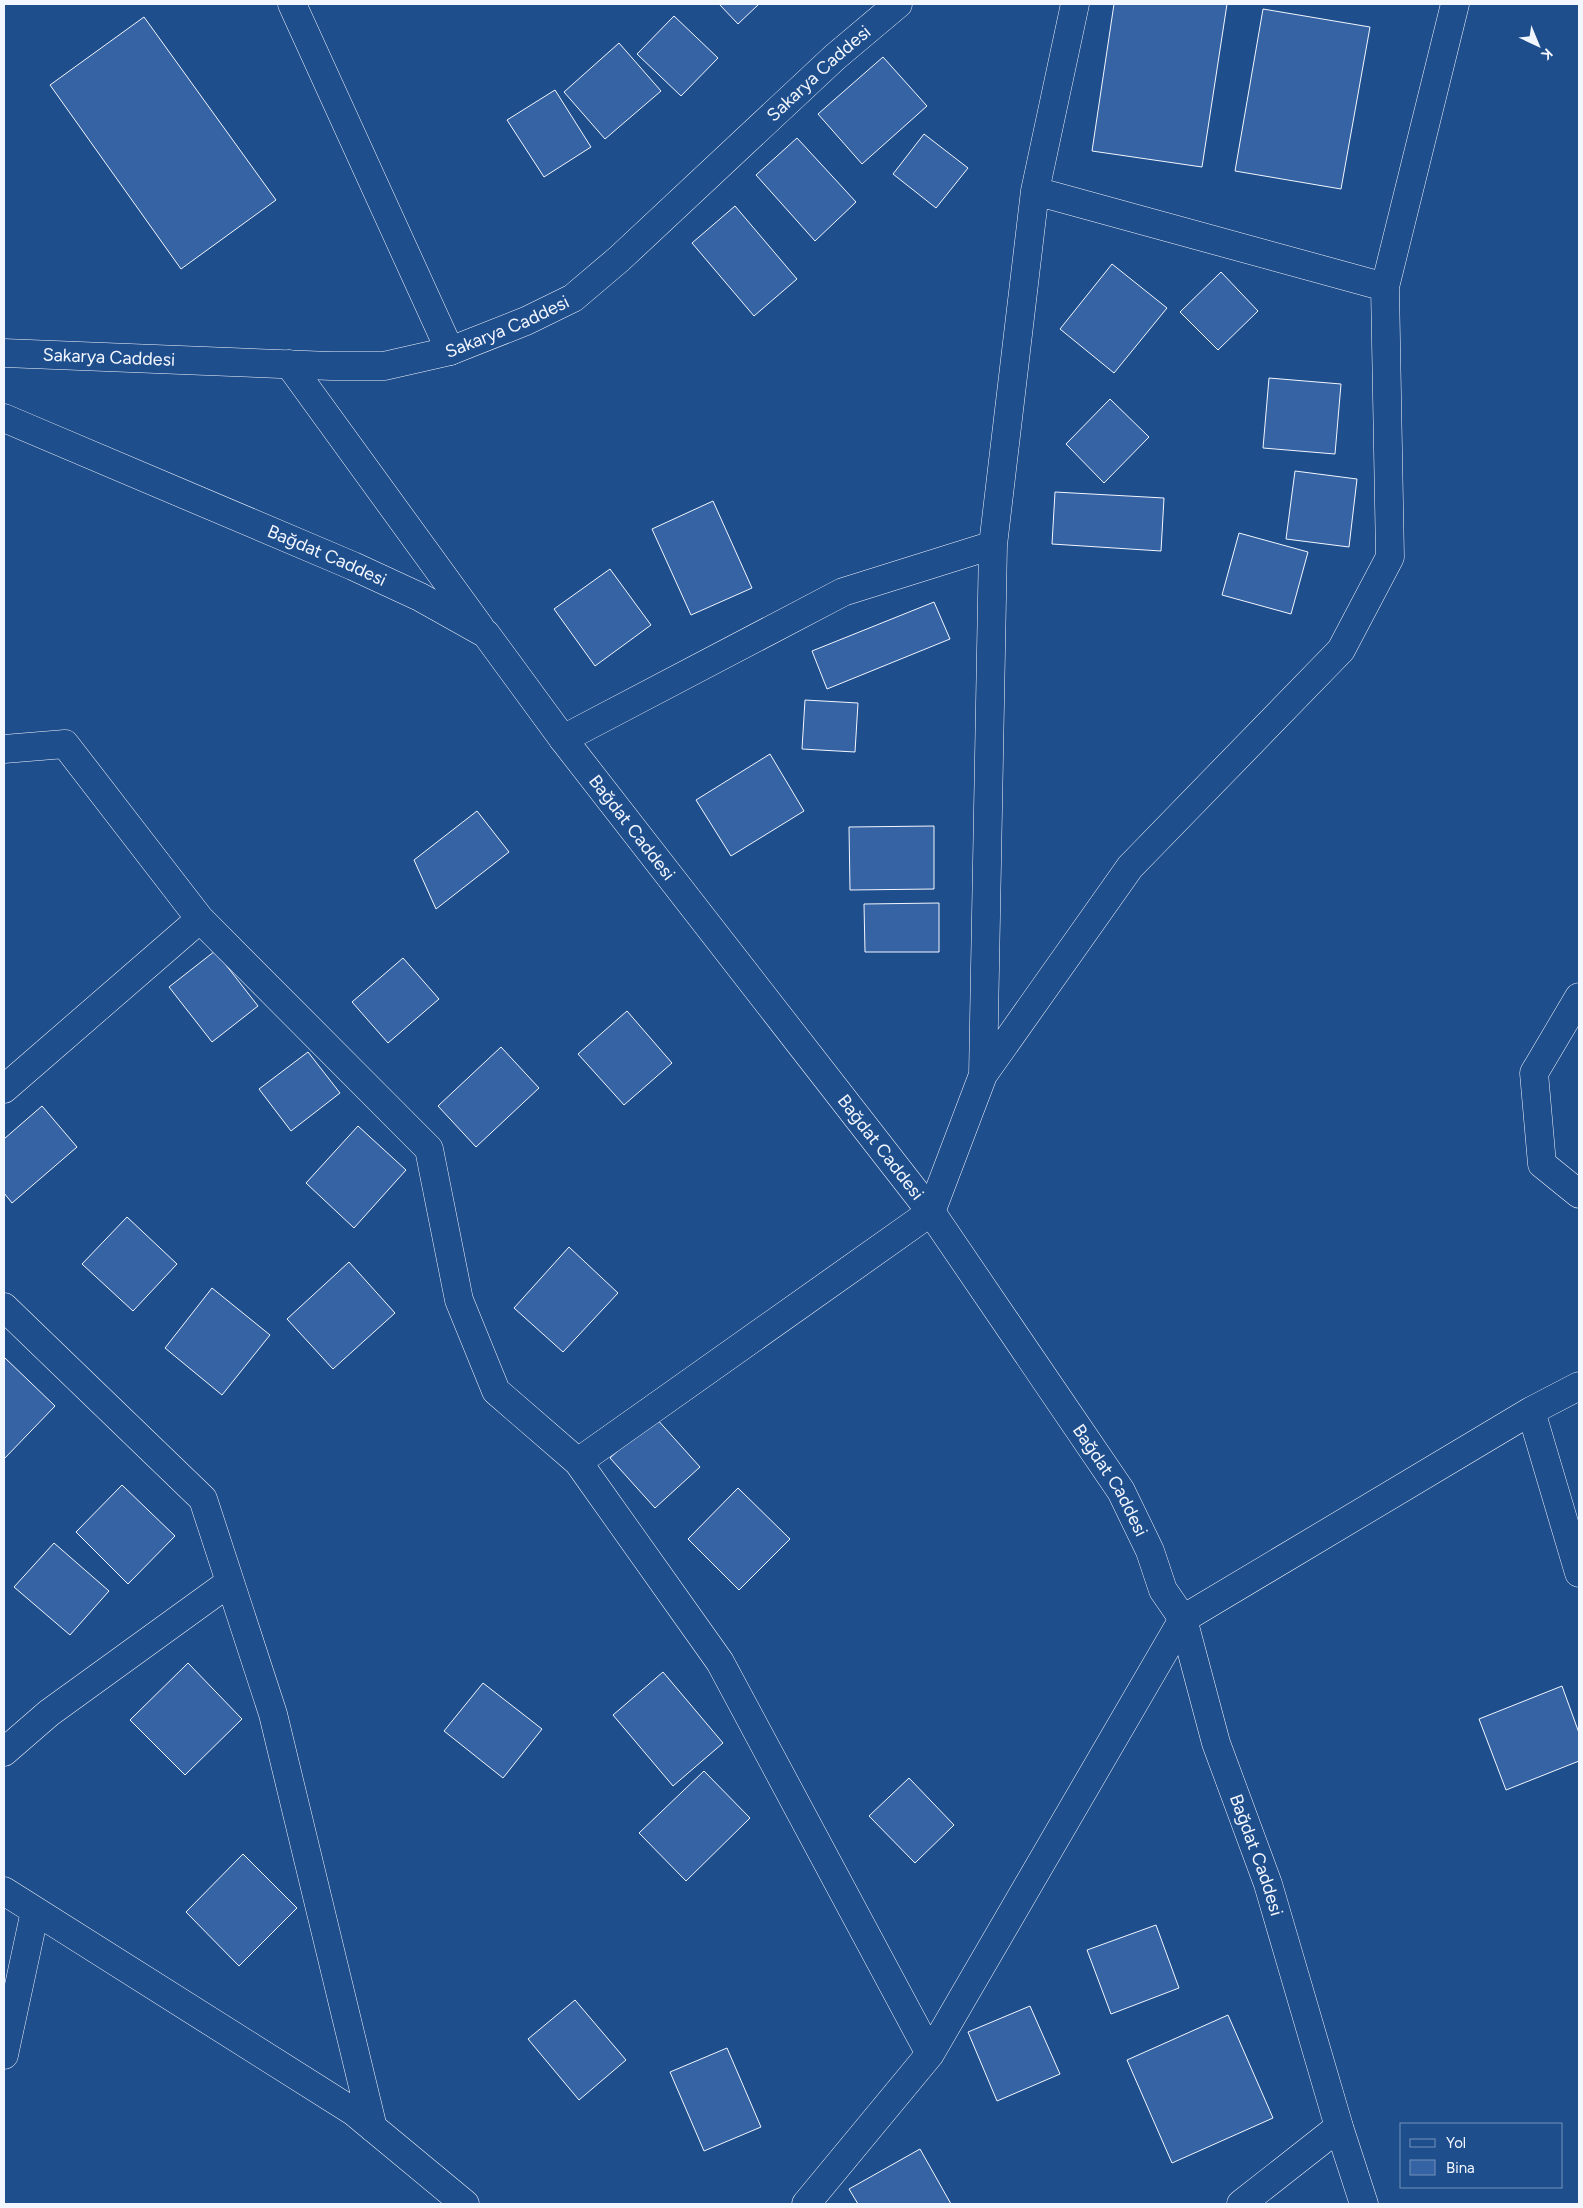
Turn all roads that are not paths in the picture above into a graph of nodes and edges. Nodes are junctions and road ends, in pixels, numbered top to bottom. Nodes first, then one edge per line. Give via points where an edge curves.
1 (292, 4) edge
2 (898, 4) edge
3 (1075, 4) edge
4 (1455, 4) edge
5 (1035, 191) junction
6 (1385, 287) junction
7 (450, 351) junction
8 (4, 353) edge
9 (290, 364) junction
10 (4, 418) edge
11 (992, 545) junction
12 (486, 634) junction
13 (563, 739) junction
14 (4, 749) edge
15 (200, 919) junction
16 (1579, 997) edge
17 (983, 1075) junction
18 (4, 1089) edge
19 (1579, 1194) edge
20 (931, 1212) junction
21 (4, 1307) edge
22 (1579, 1386) edge
23 (1531, 1410) junction
24 (578, 1462) junction
25 (1579, 1572) edge
26 (230, 1582) junction
27 (1183, 1619) junction
28 (4, 1752) edge
29 (4, 1891) edge
30 (35, 1911) junction
31 (930, 2054) junction
32 (4, 2055) edge
33 (373, 2128) junction
34 (1339, 2128) junction
35 (465, 2204) edge
36 (806, 2204) edge
37 (1240, 2204) edge
38 (1364, 2204) edge

1 - 7 street
2 - 7 street, Sakarya Caddesi via 835,57 619,260 573,298 526,322
3 - 5 street
4 - 6 street
5 - 6 street
5 - 11 street
6 - 17 street via 1390,557 1341,650 1130,867
7 - 9 street, Sakarya Caddesi via 384,366
8 - 9 street, Sakarya Caddesi
9 - 12 street
10 - 12 street, Bağdat Caddesi via 353,566 420,597
11 - 13 street via 843,592
11 - 17 street
12 - 13 street, Bağdat Caddesi
13 - 20 street, Bağdat Caddesi
14 - 15 street via 65,744
15 - 18 street
15 - 24 street via 429,1149 459,1300 496,1390
16 - 19 street via 1534,1073 1542,1164
17 - 20 street
20 - 24 street
20 - 27 street, Bağdat Caddesi via 1121,1491 1150,1551 1163,1590
21 - 26 street via 203,1500
22 - 23 street
23 - 25 street
23 - 27 street
24 - 31 street via 720,1662
26 - 28 street via 49,1713
26 - 33 street via 273,1714
27 - 31 street
27 - 34 street, Bağdat Caddesi via 1216,1743 1268,1884
29 - 30 street
30 - 32 street
30 - 33 street via 354,2112
31 - 36 street
33 - 35 street
34 - 37 street
34 - 38 street, Bağdat Caddesi

